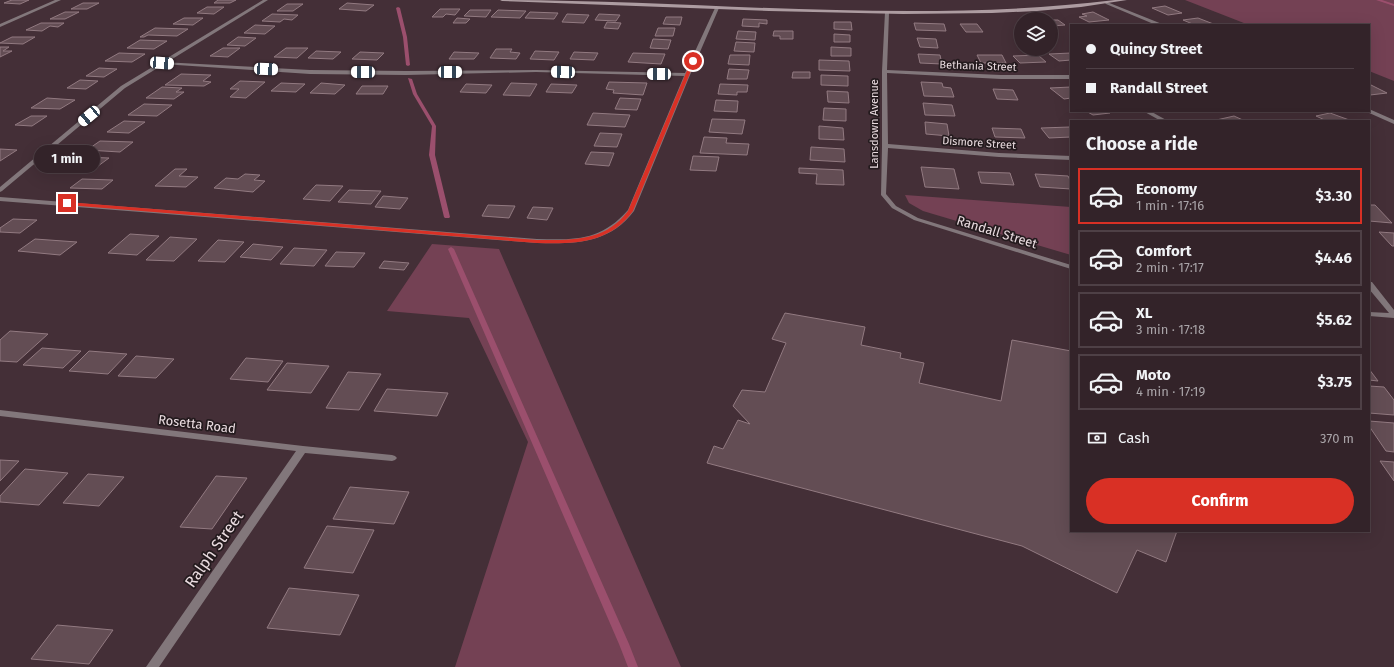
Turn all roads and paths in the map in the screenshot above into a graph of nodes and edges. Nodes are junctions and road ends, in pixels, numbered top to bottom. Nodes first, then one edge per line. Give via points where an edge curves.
1 (59, 0) edge
2 (266, 0) edge
3 (502, 0) edge
4 (1125, 0) edge
5 (1107, 3) junction
6 (717, 8) junction
7 (887, 13) junction
8 (1158, 24) edge
9 (0, 26) edge
10 (162, 63) junction
11 (884, 71) junction
12 (687, 74) junction
13 (1070, 76) edge
14 (1370, 111) edge
15 (1148, 112) edge
16 (1163, 120) edge
17 (1394, 122) edge
18 (885, 146) junction
19 (1070, 158) edge
20 (0, 190) edge
21 (0, 198) edge
22 (916, 219) joint
23 (1070, 267) edge
24 (1370, 285) edge
25 (1370, 314) edge
26 (1394, 315) edge
27 (0, 413) edge
28 (303, 449) junction
29 (392, 458) dead end
30 (152, 667) edge

1 - 9 street
2 - 10 street
3 - 6 main road
4 - 5 main road
5 - 7 main road via 976,12
5 - 8 street
6 - 7 main road
6 - 12 street
7 - 11 street, Lansdown Avenue
10 - 12 street via 310,72 536,71
10 - 20 street via 123,87
11 - 13 street, Bethania Street via 1001,77
11 - 18 street, Lansdown Avenue
12 - 21 street via 631,211 610,231 589,239 537,241
14 - 17 street
15 - 16 street
18 - 19 street, Dismore Street
18 - 22 street, Lansdown Avenue via 884,194 894,207
22 - 23 street, Randall Street
24 - 26 street
25 - 26 street
27 - 28 street, Rosetta Road
28 - 29 street, Rosetta Road
28 - 30 street, Ralph Street

